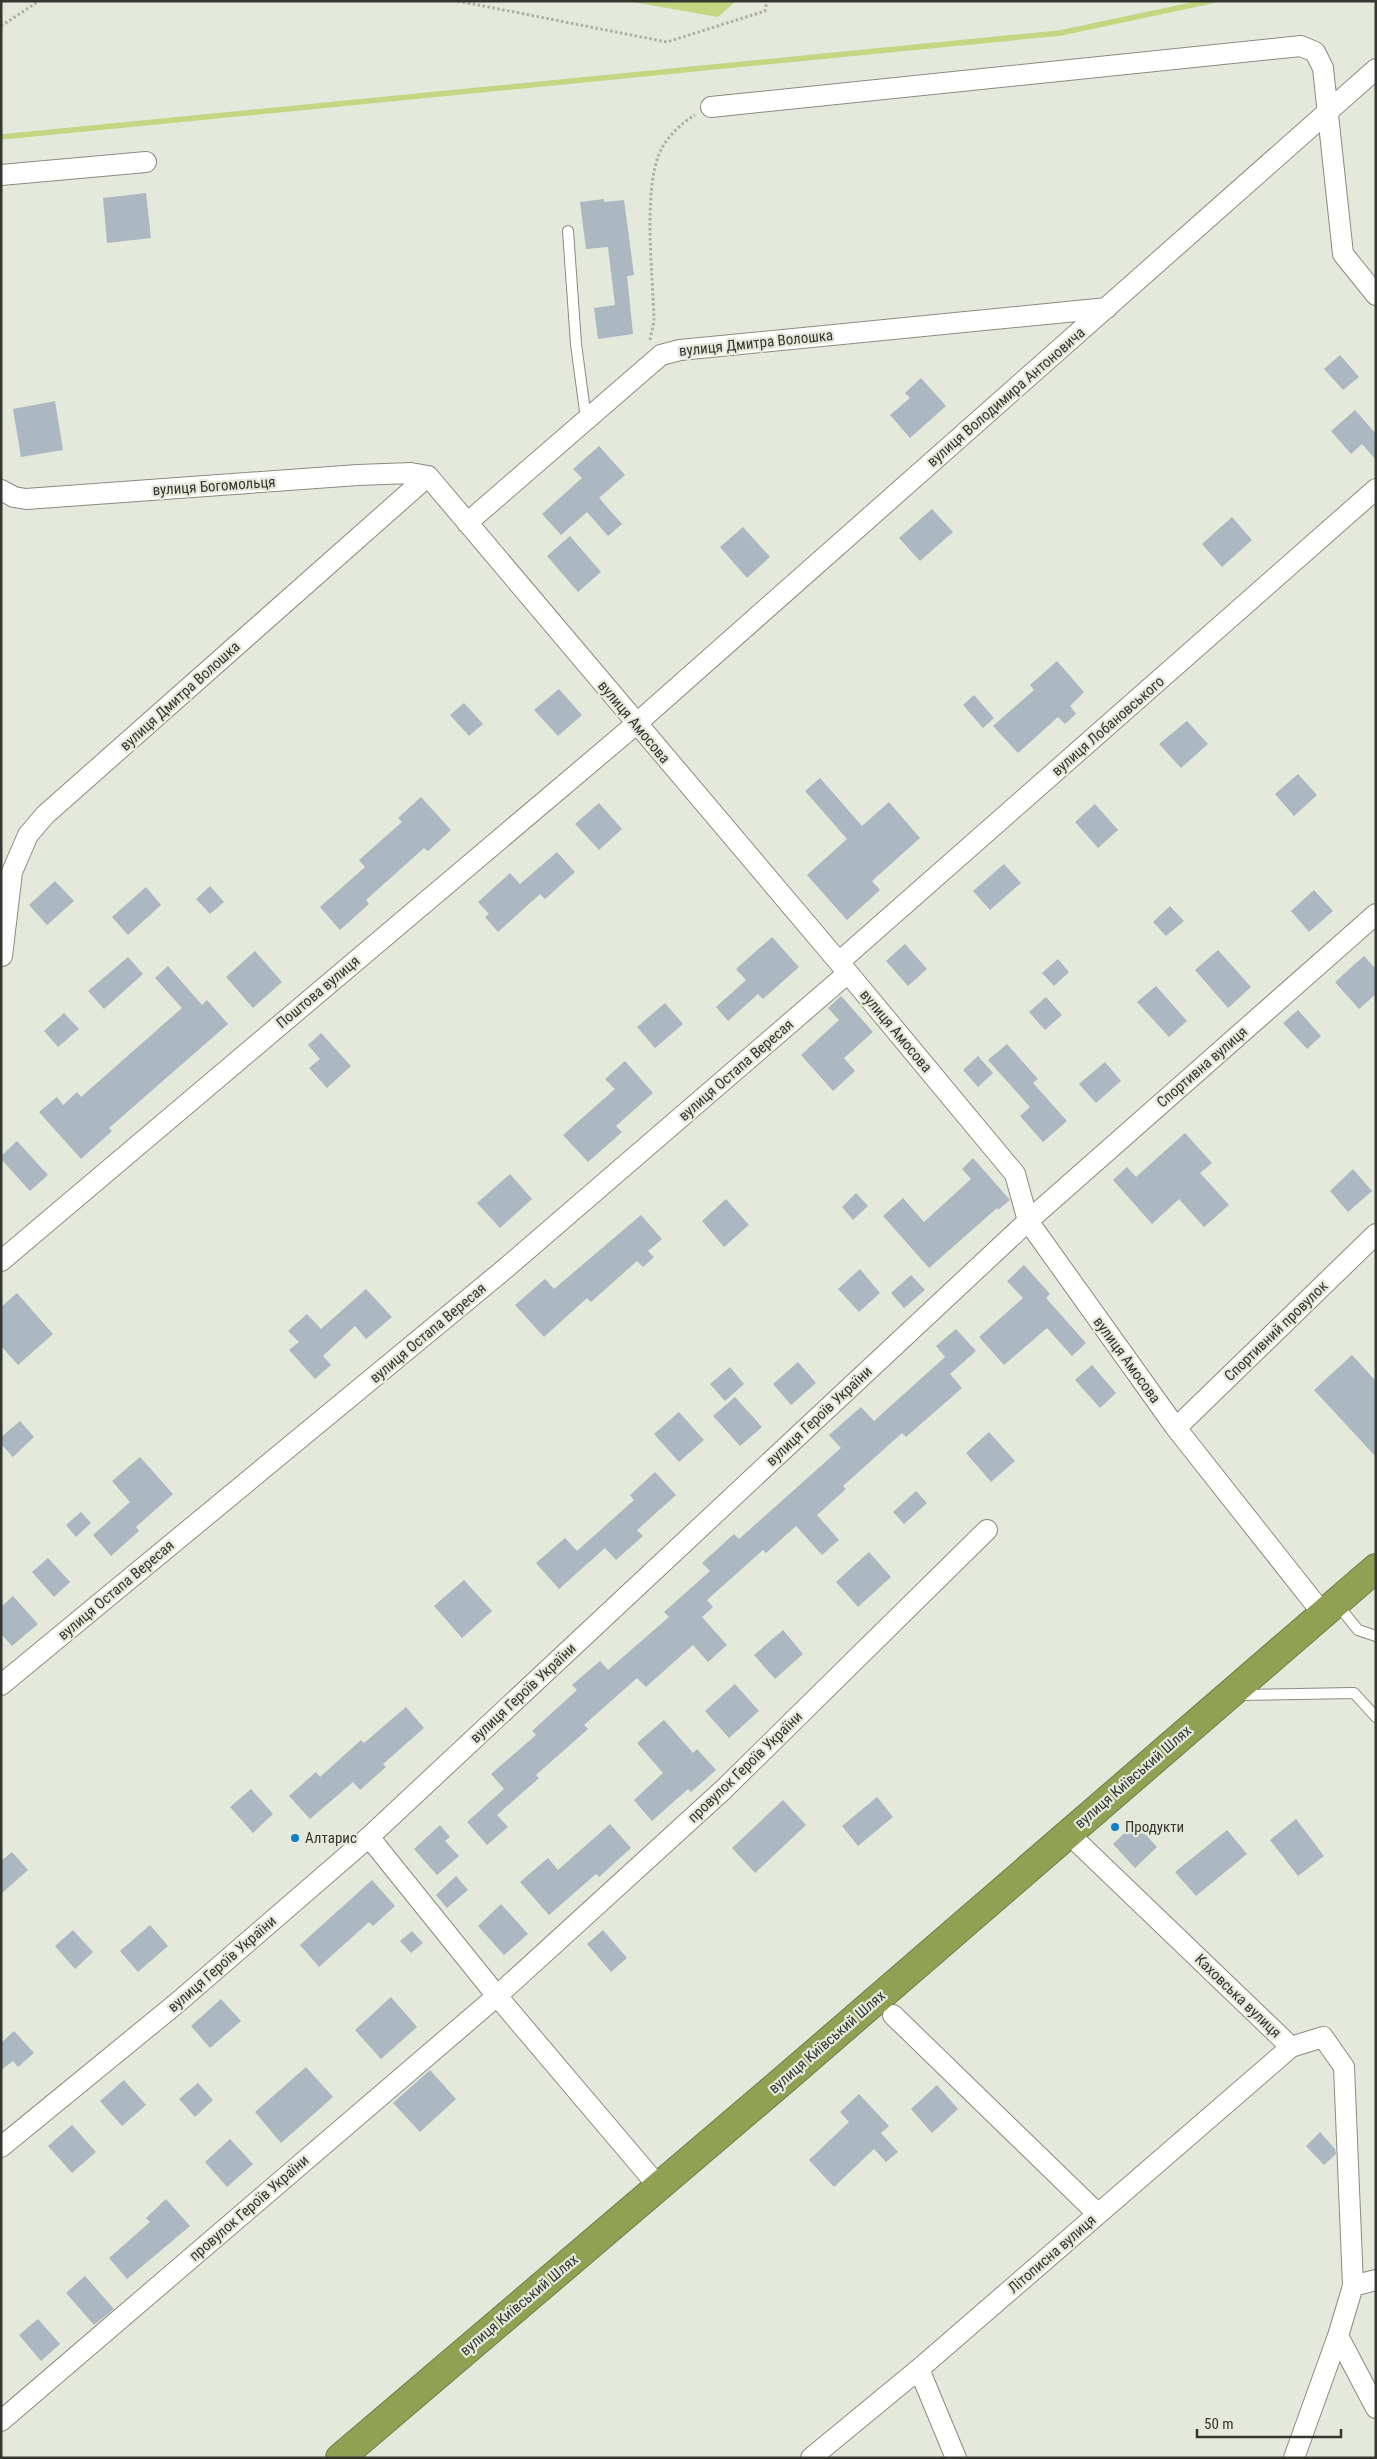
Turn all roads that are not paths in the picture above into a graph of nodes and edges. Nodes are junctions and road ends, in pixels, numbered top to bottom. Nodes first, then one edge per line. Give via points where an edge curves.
1 (1376, 69) edge
2 (711, 107) road end
3 (1326, 113) junction
4 (146, 162) dead end
5 (1, 175) edge
6 (568, 231) dead end
7 (1376, 295) edge
8 (1107, 308) junction
9 (586, 419) junction
10 (428, 476) junction
11 (1376, 489) edge
12 (1, 490) edge
13 (467, 524) junction
14 (636, 724) junction
15 (1376, 914) edge
16 (2, 956) edge
17 (844, 968) junction
18 (1028, 1220) junction
19 (1376, 1234) edge
20 (1, 1261) edge
21 (1176, 1428) junction
22 (987, 1530) dead end
23 (1376, 1568) edge
24 (1324, 1614) junction
25 (1376, 1636) edge
26 (1, 1685) edge
27 (1228, 1695) junction
28 (1376, 1718) edge
29 (1069, 1834) junction
30 (369, 1837) junction
31 (497, 1996) junction
32 (894, 2015) dead end
33 (1291, 2047) junction
34 (1, 2147) edge
35 (658, 2186) junction
36 (1098, 2214) junction
37 (1376, 2280) edge
38 (1352, 2286) junction
39 (1338, 2336) junction
40 (919, 2369) junction
41 (1376, 2408) edge
42 (1, 2421) edge
43 (340, 2458) edge
44 (811, 2458) edge
45 (956, 2458) edge
46 (1294, 2458) edge

1 - 3 street, вулиця Володимира Антоновича
2 - 3 street via 1301,46 1315,52 1322,68
3 - 7 street via 1343,254
3 - 8 street, вулиця Володимира Антоновича
4 - 5 street
6 - 9 lane via 576,344
8 - 9 street, вулиця Дмитра Волошка via 680,350 661,355
8 - 14 street, вулиця Володимира Антоновича
9 - 13 street, вулиця Дмитра Волошка
10 - 12 street, вулиця Богомольця via 410,473 358,475 26,499
10 - 13 street, вулиця Амосова
10 - 16 street, вулиця Дмитра Волошка via 53,808 28,834 12,872
11 - 17 street, вулиця Лобановського
13 - 14 street, вулиця Амосова
14 - 17 street, вулиця Амосова
14 - 20 street, Поштова вулиця
15 - 18 street, Спортивна вулиця
17 - 18 street, вулиця Амосова via 1015,1174
17 - 26 street, вулиця Остапа Вересая via 506,1268
18 - 21 street, вулиця Амосова
18 - 30 street, вулиця Героїв України
19 - 21 street, Спортивний провулок
21 - 24 street, вулиця Амосова
22 - 31 street, провулок Героїв України via 723,1790
23 - 24 highway, вулиця Київський Шлях
24 - 25 lane
24 - 27 highway, вулиця Київський Шлях
27 - 28 lane via 1354,1693
27 - 29 highway, вулиця Київський Шлях
29 - 33 street, Каховська вулиця
29 - 35 highway, вулиця Київський Шлях
30 - 31 street
30 - 34 street, вулиця Героїв України via 178,2004
31 - 35 street
31 - 42 street, провулок Героїв України
32 - 36 street
33 - 36 street, Літописна вулиця
33 - 38 street, Каховська вулиця via 1323,2037 1344,2067
35 - 43 highway, вулиця Київський Шлях
36 - 40 street, Літописна вулиця
37 - 38 street
38 - 39 street, Каховська вулиця
39 - 41 street
39 - 46 street, Каховська вулиця
40 - 44 street, Літописна вулиця
40 - 45 street

